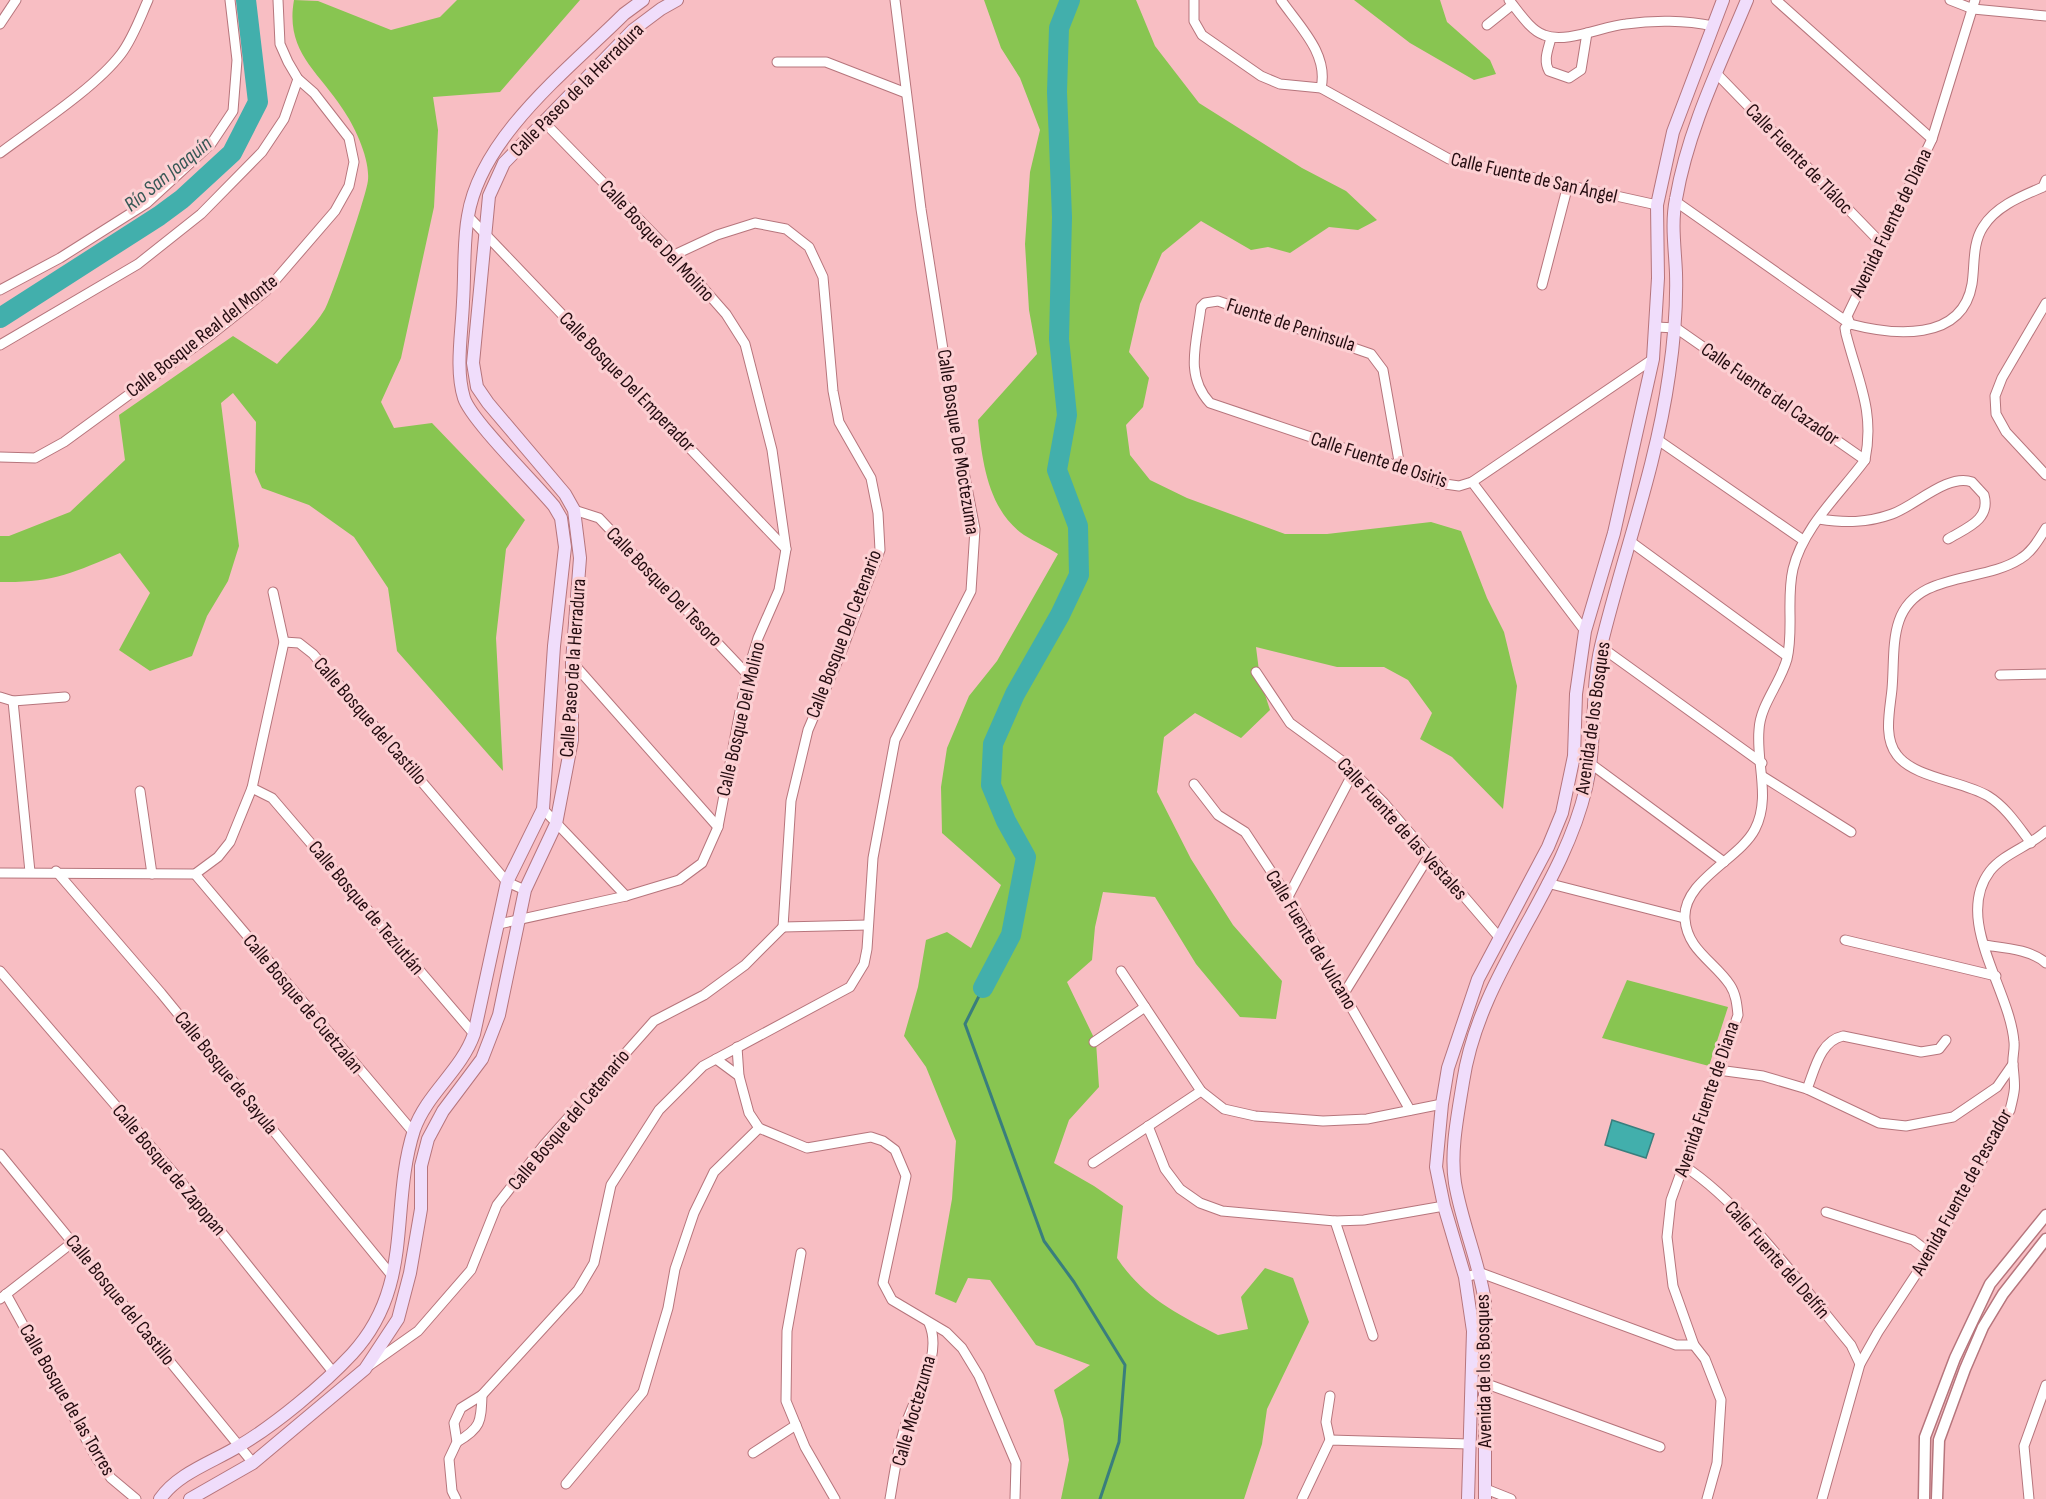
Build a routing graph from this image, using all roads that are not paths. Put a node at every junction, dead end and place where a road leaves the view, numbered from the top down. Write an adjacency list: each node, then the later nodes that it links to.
1 (16, 0): 17 (street)
2 (148, 0): 29 (street)
3 (230, 0): 39 (street)
4 (278, 0): 24 (street, Calle Bosque Real del Monte)
5 (643, 0): 34 (main road, Calle Paseo de la Herradura)
6 (677, 0): 27 (main road, Calle Paseo de la Herradura)
7 (895, 0): 26 (street, Calle Bosque De Moctezuma)
8 (1194, 0): 25 (street, Calle Fuente de San Ángel)
9 (1281, 0): 25 (street)
10 (1723, 0): 19 (main road, Avenida de los Bosques)
11 (1747, 0): 23 (main road, Avenida de los Bosques)
12 (1776, 0): 28 (street)
13 (1950, 0): 15 (street)
14 (1511, 2): 18 (street); 21 (street)
15 (1974, 4): 16 (street); 28 (street, Avenida Fuente de Diana)
16 (2046, 16)
17 (0, 24)
18 (1487, 25)
19 (1713, 26): 20 (street); 33 (main road, Avenida de los Bosques)
20 (1587, 33): 21 (street); 21 (street)
21 (1551, 38)
22 (777, 62): 26 (street)
23 (1717, 74): 32 (main road, Avenida de los Bosques); 36 (street, Calle Fuente de Tláloc)
24 (298, 79): 45 (street); 48 (street, Calle Bosque Real del Monte)
25 (1321, 88): 30 (street, Calle Fuente de San Ángel)
26 (906, 93): 101 (street, Calle Bosque De Moctezuma)
27 (543, 122): 35 (main road, Calle Paseo de la Herradura); 37 (street, Calle Bosque Del Molino)
28 (1932, 139): 36 (street, Avenida Fuente de Diana)
29 (0, 153)
30 (1568, 185): 33 (street, Calle Fuente de San Ángel); 38 (street)
31 (2045, 185): 42 (street)
32 (1675, 201): 42 (street); 44 (main road, Avenida de los Bosques)
33 (1657, 206): 43 (main road, Avenida de los Bosques)
34 (468, 216): 35 (street, Calle Bosque Del Emperador); 80 (main road, Calle Paseo de la Herradura)
35 (484, 232): 53 (main road, Calle Paseo de la Herradura); 59 (street, Calle Bosque Del Emperador)
36 (1882, 244): 42 (street, Avenida Fuente de Diana)
37 (674, 255): 59 (street, Calle Bosque Del Molino); 102 (street, Calle Bosque Del Cetenario)
38 (1542, 285)
39 (0, 290)
40 (2046, 303): 51 (street)
41 (1201, 308): 50 (street, Fuente de Peninsula); 50 (street, Calle Fuente de Osiris)
42 (1850, 324): 49 (street, Avenida Fuente de Diana)
43 (1656, 327): 44 (street); 46 (main road, Avenida de los Bosques)
44 (1676, 328): 47 (main road, Avenida de los Bosques); 49 (street, Calle Fuente del Cazador)
45 (0, 345)
46 (1653, 359): 52 (street, Calle Fuente de Osiris); 61 (main road, Avenida de los Bosques)
47 (1658, 440): 57 (street); 58 (main road, Avenida de los Bosques)
48 (0, 457)
49 (1865, 460): 54 (street)
50 (1400, 467): 52 (street, Calle Fuente de Osiris)
51 (2046, 475)
52 (1472, 482): 61 (street)
53 (574, 510): 65 (main road, Calle Paseo de la Herradura); 67 (street, Calle Bosque Del Tesoro)
54 (1819, 519): 56 (street); 57 (street)
55 (2046, 528): 85 (street)
56 (1948, 539)
57 (1803, 540): 64 (street)
58 (1631, 542): 63 (main road, Avenida de los Bosques); 64 (street)
59 (786, 549): 67 (street, Calle Bosque Del Molino)
60 (273, 592): 62 (street)
61 (1585, 630): 103 (main road, Avenida de los Bosques)
62 (284, 642): 78 (street); 93 (street, Calle Bosque del Castillo)
63 (1601, 646): 73 (street); 74 (main road, Avenida de los Bosques)
64 (1788, 656): 73 (street)
65 (572, 662): 81 (main road, Calle Paseo de la Herradura); 82 (street)
66 (1256, 672): 75 (street, Calle Fuente de las Vestales)
67 (747, 674): 82 (street, Calle Bosque Del Molino)
68 (2046, 674): 69 (street)
69 (2000, 675)
70 (0, 697): 72 (street)
71 (65, 697): 72 (street)
72 (14, 701): 89 (street)
73 (1762, 763): 76 (street)
74 (1590, 764): 87 (street); 94 (main road, Avenida de los Bosques)
75 (1353, 773): 86 (street, Calle Fuente de las Vestales); 97 (street)
76 (1762, 776): 84 (street); 87 (street)
77 (1194, 784): 97 (street, Calle Fuente de Vulcano)
78 (252, 788): 92 (street); 112 (street, Calle Bosque de Teziutlán)
79 (140, 791): 91 (street)
80 (543, 809): 81 (street); 93 (main road, Calle Paseo de la Herradura)
81 (556, 824): 95 (main road, Calle Paseo de la Herradura); 96 (street)
82 (718, 827): 96 (street, Calle Bosque Del Molino)
83 (2046, 831): 85 (street, Avenida Fuente de Pescador)
84 (1851, 832)
85 (2031, 843): 105 (street, Avenida Fuente de Pescador)
86 (1429, 855): 103 (street, Calle Fuente de las Vestales); 110 (street)
87 (1724, 862): 98 (street)
88 (56, 871): 89 (street); 91 (street); 139 (street, Calle Bosque de Sayula)
89 (30, 872): 90 (street)
90 (0, 873)
91 (152, 874): 92 (street)
92 (195, 874): 126 (street, Calle Bosque de Cuetzalan)
93 (507, 882): 95 (street); 100 (main road, Calle Paseo de la Herradura)
94 (1547, 883): 98 (street); 138 (main road, Avenida de los Bosques)
95 (525, 890): 99 (main road, Calle Paseo de la Herradura)
96 (626, 896): 99 (street, Calle Bosque Del Molino)
97 (1288, 897): 110 (street, Calle Fuente de Vulcano)
98 (1684, 918): 118 (street, Avenida Fuente de Diana)
99 (517, 922): 100 (street, Calle Bosque Del Molino); 146 (main road, Calle Paseo de la Herradura)
100 (499, 924): 112 (main road, Calle Paseo de la Herradura)
101 (868, 925): 102 (street); 115 (street, Calle Bosque De Moctezuma)
102 (783, 927): 146 (street, Calle Bosque del Cetenario)
103 (1498, 936): 122 (main road, Avenida de los Bosques)
104 (1845, 940): 109 (street)
105 (1984, 945): 106 (street); 109 (street, Avenida Fuente de Pescador)
106 (2046, 963)
107 (0, 971): 147 (street, Calle Bosque de Zapopan)
108 (1121, 971): 111 (street)
109 (1996, 976): 117 (street, Avenida Fuente de Pescador)
110 (1343, 994): 123 (street, Calle Fuente de Vulcano)
111 (1145, 1007): 114 (street); 121 (street)
112 (474, 1034): 126 (main road, Calle Paseo de la Herradura)
113 (1946, 1040): 120 (street)
114 (1094, 1042)
115 (737, 1047): 116 (street, Calle Bosque De Moctezuma); 119 (street)
116 (716, 1059): 119 (street); 150 (street, Calle Bosque De Moctezuma)
117 (2013, 1064): 120 (street); 137 (street, Avenida Fuente de Pescador)
118 (1718, 1070): 120 (street); 129 (street, Avenida Fuente de Diana)
119 (739, 1076): 125 (street)
120 (1807, 1089)
121 (1201, 1091): 123 (street); 124 (street)
122 (1442, 1104): 123 (street); 130 (main road, Avenida de los Bosques)
123 (1410, 1110)
124 (1148, 1126): 128 (street); 133 (street)
125 (759, 1128): 142 (street); 160 (street)
126 (414, 1133): 139 (main road, Calle Paseo de la Herradura)
127 (0, 1154): 135 (street, Calle Bosque del Castillo)
128 (1092, 1163)
129 (1684, 1166): 144 (street, Avenida Fuente de Diana); 145 (street, Calle Fuente del Delfín)
130 (1444, 1206): 133 (street); 140 (main road, Avenida de los Bosques)
131 (1826, 1212): 137 (street)
132 (2046, 1215): 174 (street)
133 (1335, 1221): 143 (street)
134 (2046, 1239): 175 (street)
135 (73, 1242): 141 (street); 156 (street, Calle Bosque del Castillo)
136 (801, 1253): 152 (street)
137 (1930, 1253): 145 (street, Avenida Fuente de Pescador)
138 (1481, 1273): 140 (street); 144 (street); 148 (main road, Avenida de los Bosques)
139 (393, 1277): 147 (main road, Calle Paseo de la Herradura)
140 (1465, 1277): 155 (main road, Avenida de los Bosques)
141 (3, 1297): 162 (street, Calle Bosque de las Torres)
142 (930, 1323): 167 (street, Calle Moctezuma); 168 (street)
143 (1373, 1336)
144 (1694, 1345): 172 (street, Avenida Fuente de Diana)
145 (1860, 1364): 173 (street, Avenida Fuente de Pescador)
146 (365, 1369): 159 (main road, Calle Paseo de la Herradura)
147 (333, 1372): 156 (main road, Calle Paseo de la Herradura)
148 (1487, 1384): 157 (street); 161 (main road, Avenida de los Bosques)
149 (2046, 1385): 176 (street)
150 (482, 1395): 154 (street); 154 (street, Calle Bosque De Moctezuma)
151 (1330, 1396): 153 (street)
152 (796, 1425): 158 (street); 166 (street)
153 (1330, 1440): 155 (street); 169 (street)
154 (457, 1442): 165 (street, Calle Bosque De Moctezuma)
155 (1470, 1444): 170 (main road, Avenida de los Bosques)
156 (240, 1446): 159 (street, Calle Bosque del Castillo); 163 (main road, Calle Paseo de la Herradura)
157 (1660, 1447)
158 (753, 1454)
159 (253, 1463): 164 (main road, Calle Paseo de la Herradura)
160 (566, 1485)
161 (1485, 1494): 171 (street)
162 (136, 1499)
163 (160, 1499)
164 (190, 1499)
165 (456, 1499)
166 (835, 1499)
167 (890, 1499)
168 (1015, 1499)
169 (1302, 1499)
170 (1468, 1499)
171 (1511, 1499)
172 (1707, 1499)
173 (1822, 1499)
174 (1924, 1499)
175 (1937, 1499)
176 (2029, 1499)

